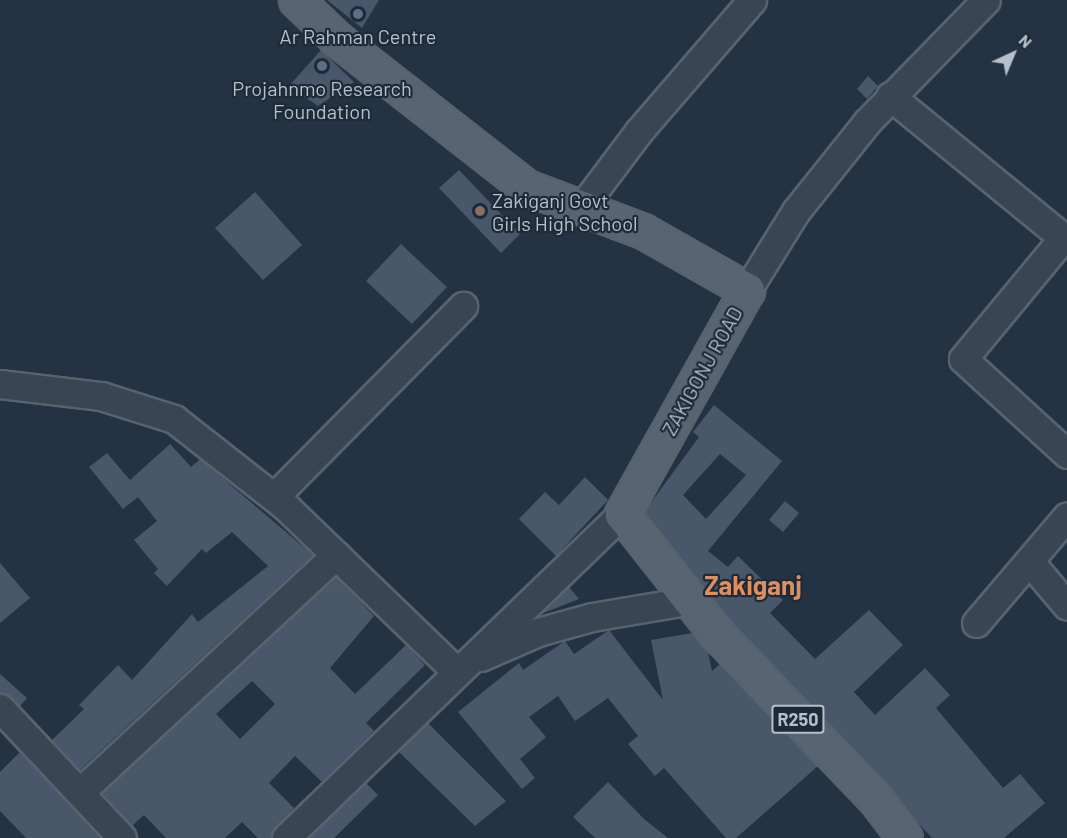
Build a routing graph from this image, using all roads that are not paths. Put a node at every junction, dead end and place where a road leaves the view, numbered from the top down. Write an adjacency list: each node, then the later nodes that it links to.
1 (296, 0): 5 (main road, ZAKIGONJ ROAD)
2 (752, 0): 5 (street)
3 (986, 0): 4 (street)
4 (890, 96): 6 (street); 7 (street)
5 (581, 208): 7 (main road, ZAKIGONJ ROAD)
6 (1065, 239): 10 (street)
7 (747, 290): 12 (main road, ZAKIGONJ ROAD)
8 (463, 306): 11 (street)
9 (0, 384): 11 (street)
10 (1067, 454)
11 (274, 497): 14 (street)
12 (622, 514): 16 (main road); 19 (street)
13 (1067, 516): 15 (street)
14 (336, 555): 19 (street); 21 (street)
15 (1030, 562): 17 (street); 18 (street)
16 (693, 600): 19 (street); 24 (main road, R250)
17 (1067, 606)
18 (976, 623)
19 (456, 671): 23 (street)
20 (0, 708): 21 (street)
21 (80, 792): 22 (street)
22 (122, 838)
23 (286, 838)
24 (905, 838)

